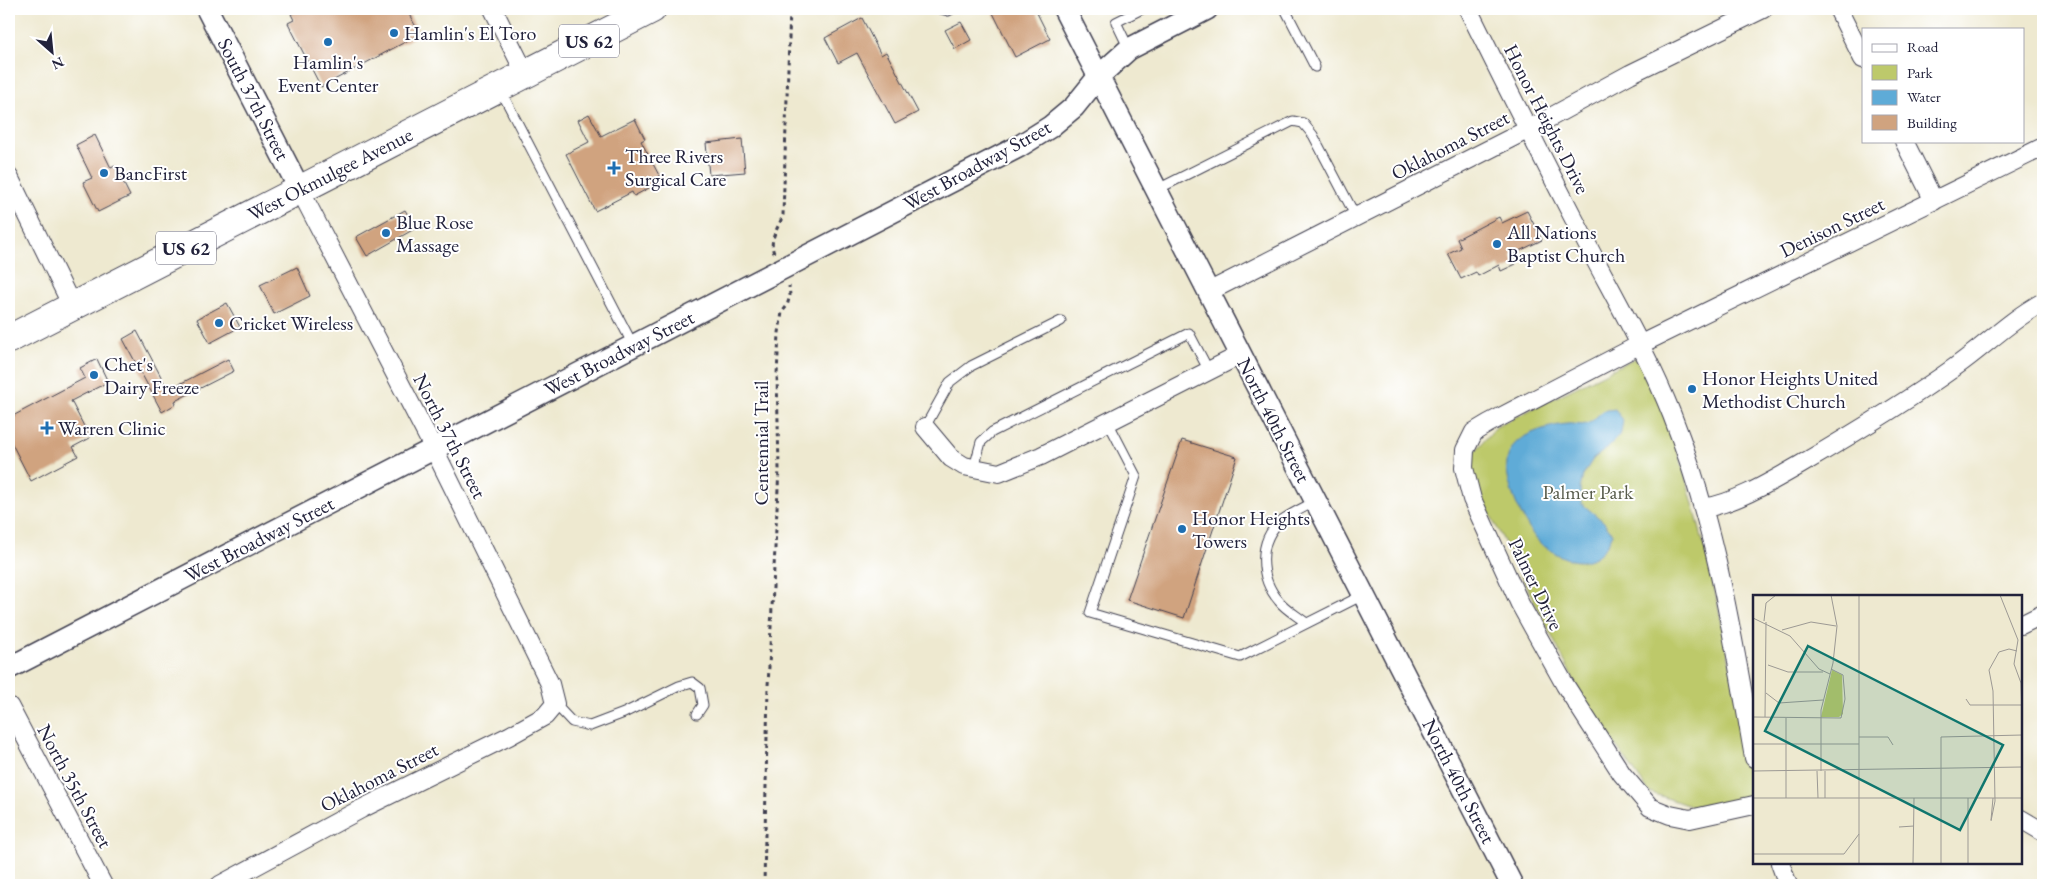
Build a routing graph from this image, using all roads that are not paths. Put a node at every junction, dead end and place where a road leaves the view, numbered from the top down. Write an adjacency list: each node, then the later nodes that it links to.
1 (208, 9): 23 (street, South 37th Street)
2 (493, 9): 16 (street)
3 (941, 9): 4 (lane)
4 (952, 9)
5 (1064, 9): 17 (street, North 40th Street)
6 (1142, 9): 13 (lane)
7 (1207, 9): 13 (street, West Broadway Street)
8 (1285, 9): 15 (lane)
9 (1468, 9): 19 (street, Honor Heights Drive)
10 (1763, 9): 19 (street, Oklahoma Street)
11 (1838, 9): 14 (street)
12 (639, 12): 16 (main road, West Okmulgee Avenue / US 62)
13 (1129, 48): 17 (street, West Broadway Street)
14 (1862, 57)
15 (1315, 67)
16 (526, 73): 18 (main road, West Okmulgee Avenue / US 62)
17 (1098, 76): 24 (street, North 40th Street); 33 (street, West Broadway Street)
18 (499, 86): 23 (main road, West Okmulgee Avenue / US 62); 33 (lane)
19 (1527, 130): 26 (street, Oklahoma Street); 32 (street, Honor Heights Drive)
20 (1904, 142): 25 (street)
21 (2043, 147): 25 (street, Denison Street)
22 (11, 187): 29 (street)
23 (300, 190): 29 (main road, West Okmulgee Avenue / US 62); 38 (street, North 37th Street)
24 (1156, 190): 26 (lane); 27 (street, North 40th Street)
25 (1934, 201): 32 (street, Denison Street)
26 (1356, 217): 27 (street, Oklahoma Street)
27 (1208, 292): 34 (street, North 40th Street)
28 (2043, 302): 41 (street)
29 (72, 306): 31 (main road, West Okmulgee Avenue / US 62)
30 (1061, 321): 37 (lane)
31 (9, 339)
32 (1640, 345): 41 (street, Honor Heights Drive); 51 (street, Palmer Drive)
33 (633, 346): 38 (street, West Broadway Street)
34 (1240, 354): 35 (street); 40 (street, North 40th Street)
35 (1209, 371): 36 (street); 39 (lane)
36 (1108, 422): 39 (street); 44 (lane)
37 (925, 427): 39 (street)
38 (434, 449): 46 (street, West Broadway Street); 47 (street, North 37th Street)
39 (974, 468)
40 (1316, 501): 42 (street, North 40th Street); 44 (lane)
41 (1704, 508): 50 (street, Honor Heights Drive)
42 (1364, 594): 44 (lane); 57 (street, North 40th Street)
43 (2043, 614): 45 (street)
44 (1306, 624)
45 (2022, 624)
46 (9, 668)
47 (555, 704): 49 (lane); 56 (street, Oklahoma Street)
48 (9, 706): 55 (street, North 35th Street)
49 (697, 714)
50 (1753, 746)
51 (1753, 805)
52 (2022, 820): 53 (street)
53 (2043, 832)
54 (1780, 864): 58 (street)
55 (103, 885)
56 (220, 885)
57 (1512, 885)
58 (1788, 885)

